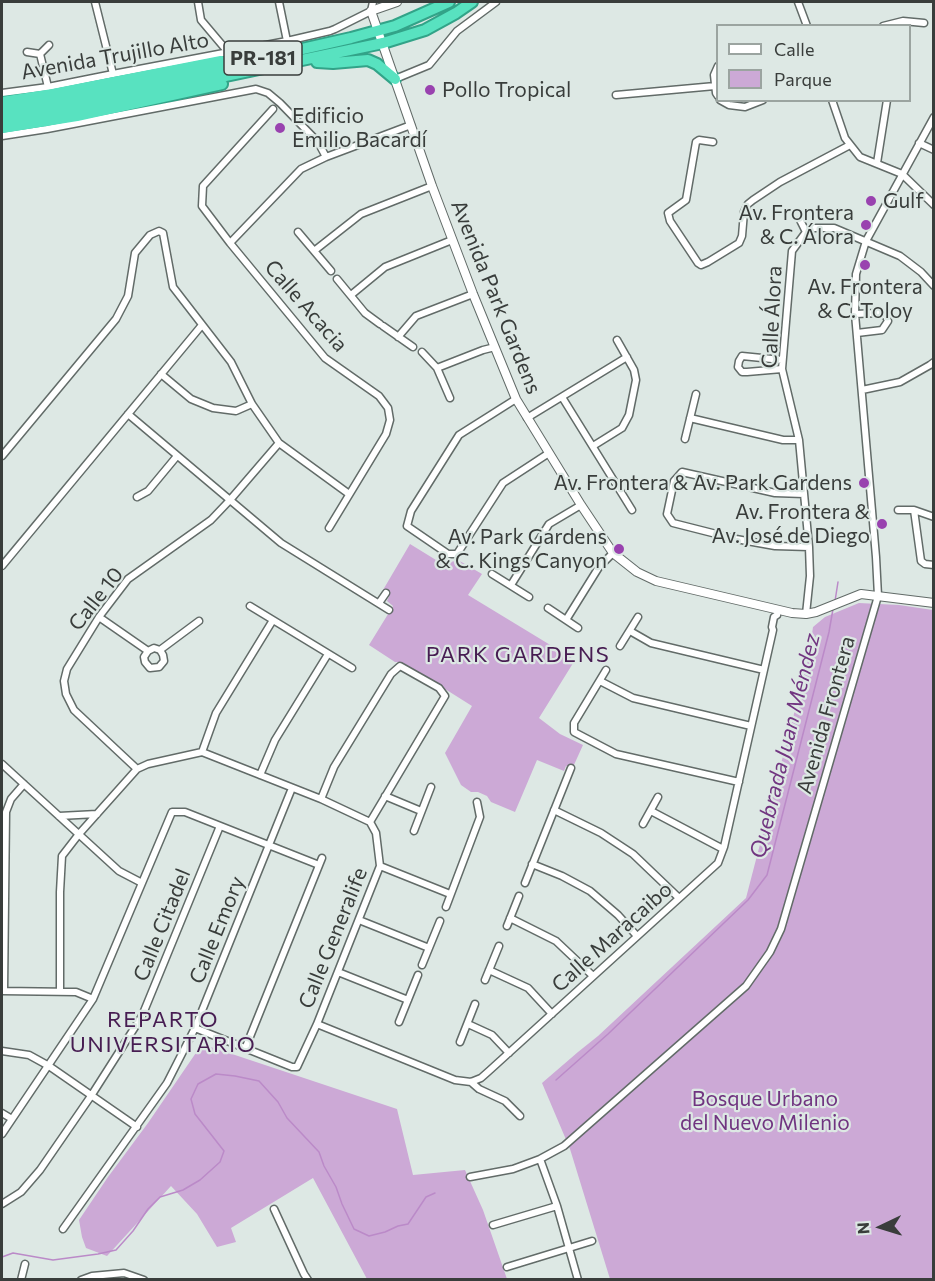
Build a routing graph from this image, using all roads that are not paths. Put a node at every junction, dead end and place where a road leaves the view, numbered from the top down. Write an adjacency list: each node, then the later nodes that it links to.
1 (95, 2): 25 (street)
2 (198, 2): 20 (street)
3 (279, 2): 16 (street)
4 (374, 2): 10 (street)
5 (397, 2): 10 (street)
6 (449, 2): 14 (highway, PR-181)
7 (472, 2): 17 (highway, PR-181)
8 (496, 2): 26 (street)
9 (798, 2): 12 (street)
10 (371, 11): 14 (street, Avenida Park Gardens); 16 (street, Avenida Trujillo Alto)
11 (924, 23): 13 (street)
12 (806, 24)
13 (892, 24)
14 (379, 31): 15 (highway, PR-181); 17 (street, Avenida Park Gardens)
15 (351, 38): 27 (highway, PR-181); 33 (highway)
16 (287, 40): 20 (street, Avenida Trujillo Alto)
17 (383, 43): 22 (highway, PR-181); 26 (street, Avenida Park Gardens)
18 (50, 45): 21 (street)
19 (27, 52): 21 (street)
20 (228, 52): 25 (street, Avenida Trujillo Alto)
21 (40, 54): 28 (street)
22 (302, 61): 23 (highway, PR-181); 26 (highway)
23 (269, 67): 27 (highway, PR-181); 43 (highway)
24 (716, 69): 29 (street)
25 (113, 74): 28 (street, Avenida Trujillo Alto)
26 (395, 79): 42 (street, Avenida Park Gardens)
27 (175, 82): 39 (highway, PR-181); 41 (highway, PR-181)
28 (48, 87): 31 (street, Avenida Trujillo Alto)
29 (715, 87): 30 (street); 32 (street)
30 (716, 92)
31 (2, 93)
32 (616, 94)
33 (2, 102)
34 (724, 102): 35 (street)
35 (758, 102)
36 (833, 102): 47 (street)
37 (887, 102): 50 (street)
38 (273, 109): 59 (street, Calle Acacia)
39 (2, 112)
40 (933, 117): 46 (street, Avenida Frontera)
41 (2, 120)
42 (411, 125): 49 (street); 52 (street, Avenida Park Gardens)
43 (2, 128)
44 (2, 136): 49 (street)
45 (713, 142): 47 (street)
46 (919, 143): 48 (street); 51 (street, Avenida Frontera)
47 (850, 145): 50 (street)
48 (933, 150)
49 (326, 157): 59 (street)
50 (877, 163): 51 (street)
51 (902, 174): 53 (street); 58 (street, Avenida Frontera)
52 (432, 186): 57 (street, Avenida Park Gardens); 60 (street)
53 (933, 205)
54 (800, 220): 56 (street)
55 (298, 232): 60 (street)
56 (806, 232): 58 (street); 75 (street, Calle Álora)
57 (452, 240): 64 (street, Avenida Park Gardens); 65 (street)
58 (866, 241): 63 (street); 66 (street, Avenida Frontera)
59 (230, 243): 96 (street, Calle Acacia)
60 (314, 251): 61 (street)
61 (331, 272)
62 (337, 279): 65 (street)
63 (933, 286)
64 (473, 294): 69 (street); 72 (street, Avenida Park Gardens)
65 (351, 295): 69 (street)
66 (855, 314): 68 (street, Avenida Frontera); 68 (street)
67 (202, 325): 79 (street); 85 (street); 94 (street)
68 (856, 333): 80 (street, Avenida Frontera)
69 (398, 337): 71 (street)
70 (617, 340): 74 (street)
71 (413, 347)
72 (495, 347): 77 (street); 84 (street, Avenida Park Gardens)
73 (422, 352): 77 (street)
74 (627, 357): 82 (street); 92 (street)
75 (782, 360): 78 (street, Calle Álora); 78 (street)
76 (933, 362): 80 (street)
77 (437, 368): 83 (street)
78 (782, 369): 90 (street, Calle Álora)
79 (161, 374): 85 (street); 86 (street)
80 (862, 390): 113 (street, Avenida Frontera)
81 (696, 394): 88 (street)
82 (562, 397): 87 (street); 92 (street)
83 (450, 398)
84 (516, 399): 87 (street, Avenida Park Gardens); 93 (street)
85 (252, 404): 91 (street)
86 (128, 414): 95 (street); 108 (street)
87 (527, 418): 93 (street, Avenida Park Gardens)
88 (690, 418): 89 (street); 90 (street)
89 (685, 439)
90 (799, 440): 97 (street, Calle Álora)
91 (279, 443): 96 (street); 99 (street, Calle 10)
92 (593, 446): 101 (street)
93 (549, 453): 100 (street, Avenida Park Gardens)
94 (2, 456)
95 (177, 456): 98 (street); 99 (street)
96 (350, 494): 105 (street, Calle Acacia)
97 (804, 494): 106 (street, Calle Álora); 106 (street)
98 (137, 497)
99 (230, 500): 115 (street); 122 (street, Calle 10)
100 (581, 505): 107 (street, Avenida Park Gardens); 111 (street)
101 (632, 510)
102 (898, 510): 103 (street)
103 (914, 510): 104 (street); 109 (street)
104 (933, 516)
105 (329, 528)
106 (809, 547): 121 (street, Calle Álora)
107 (613, 553): 120 (street, Avenida Park Gardens); 125 (street)
108 (2, 563)
109 (932, 565)
110 (492, 574): 111 (street)
111 (511, 585): 114 (street)
112 (386, 593): 115 (street)
113 (878, 596): 116 (street, Avenida Park Gardens); 121 (street, Avenida Park Gardens); 206 (street, Avenida Frontera)
114 (529, 597)
115 (380, 603): 119 (street)
116 (933, 603)
117 (250, 606): 124 (street)
118 (548, 608): 125 (street)
119 (389, 610)
120 (778, 612): 121 (street, Avenida Park Gardens); 135 (street, Calle Maracaibo)
121 (806, 614)
122 (99, 617): 131 (street); 141 (street, Calle 10)
123 (638, 617): 128 (street)
124 (273, 620): 132 (street); 138 (street)
125 (566, 620): 127 (street)
126 (199, 621): 130 (street)
127 (578, 628)
128 (630, 630): 129 (street); 135 (street)
129 (620, 646)
130 (160, 650): 131 (street); 131 (street)
131 (148, 651)
132 (328, 654): 133 (street); 142 (street)
133 (352, 668)
134 (606, 670): 136 (street)
135 (764, 670): 137 (street, Calle Maracaibo)
136 (600, 681): 137 (street); 143 (street)
137 (752, 726): 143 (street, Calle Maracaibo)
138 (202, 752): 141 (street); 142 (street)
139 (2, 764): 144 (street)
140 (571, 768): 151 (street)
141 (137, 769): 154 (street)
142 (260, 775): 146 (street)
143 (739, 782): 162 (street, Calle Maracaibo)
144 (24, 784): 155 (street); 184 (street)
145 (431, 787): 152 (street)
146 (292, 788): 149 (street); 161 (street, Calle Emory)
147 (385, 796): 149 (street); 152 (street); 156 (street)
148 (658, 797): 153 (street)
149 (321, 800): 156 (street)
150 (477, 802): 167 (street)
151 (554, 810): 163 (street); 169 (street)
152 (421, 811): 159 (street)
153 (651, 811): 157 (street); 162 (street)
154 (96, 814): 155 (street); 160 (street)
155 (59, 816): 160 (street)
156 (370, 822): 164 (street, Calle Generalife)
157 (643, 824)
158 (220, 826): 161 (street); 165 (street); 200 (street, Calle Citadel)
159 (414, 831)
160 (79, 834): 165 (street); 185 (street)
161 (268, 845): 193 (street, Calle Emory); 195 (street)
162 (723, 849): 169 (street, Calle Maracaibo)
163 (532, 864): 166 (street); 175 (street)
164 (380, 866): 167 (street); 172 (street, Calle Generalife)
165 (142, 883): 186 (street)
166 (525, 883)
167 (450, 894): 170 (street)
168 (519, 896): 171 (street)
169 (679, 898): 175 (street, Calle Maracaibo)
170 (446, 907)
171 (510, 918): 174 (street); 182 (street)
172 (359, 920): 177 (street); 180 (street, Calle Generalife)
173 (440, 921): 177 (street)
174 (507, 926)
175 (637, 936): 182 (street, Calle Maracaibo)
176 (499, 946): 179 (street)
177 (429, 948): 178 (street)
178 (422, 965)
179 (489, 970): 183 (street); 189 (street)
180 (338, 972): 187 (street); 191 (street, Calle Generalife)
181 (418, 975): 187 (street)
182 (593, 976): 189 (street, Calle Maracaibo)
183 (485, 980)
184 (3, 991): 185 (street)
185 (60, 991): 186 (street)
186 (93, 999): 198 (street)
187 (408, 1000): 190 (street)
188 (475, 1004): 192 (street)
189 (552, 1014): 197 (street, Calle Maracaibo)
190 (399, 1022)
191 (317, 1024): 195 (street, Calle Generalife); 199 (street)
192 (468, 1024): 194 (street); 197 (street)
193 (195, 1028): 195 (street); 204 (street, Calle Emory)
194 (460, 1042)
195 (245, 1049)
196 (2, 1052): 198 (street)
197 (509, 1053): 199 (street, Calle Maracaibo)
198 (49, 1066): 200 (street); 203 (street)
199 (471, 1082): 202 (street)
200 (91, 1096): 204 (street); 208 (street, Calle Citadel)
201 (2, 1113): 203 (street)
202 (520, 1116)
203 (12, 1119): 205 (street)
204 (136, 1127): 212 (street, Calle Emory)
205 (2, 1134)
206 (540, 1159): 207 (street, Avenida Frontera); 209 (street)
207 (470, 1177)
208 (2, 1204)
209 (556, 1206): 211 (street); 214 (street)
210 (274, 1209): 220 (street)
211 (494, 1225)
212 (63, 1229)
213 (592, 1241): 214 (street)
214 (569, 1249): 216 (street); 221 (street)
215 (25, 1264): 217 (street)
216 (507, 1267)
217 (21, 1280)
218 (81, 1280): 219 (street)
219 (144, 1280)
220 (308, 1280)
221 (578, 1280)

